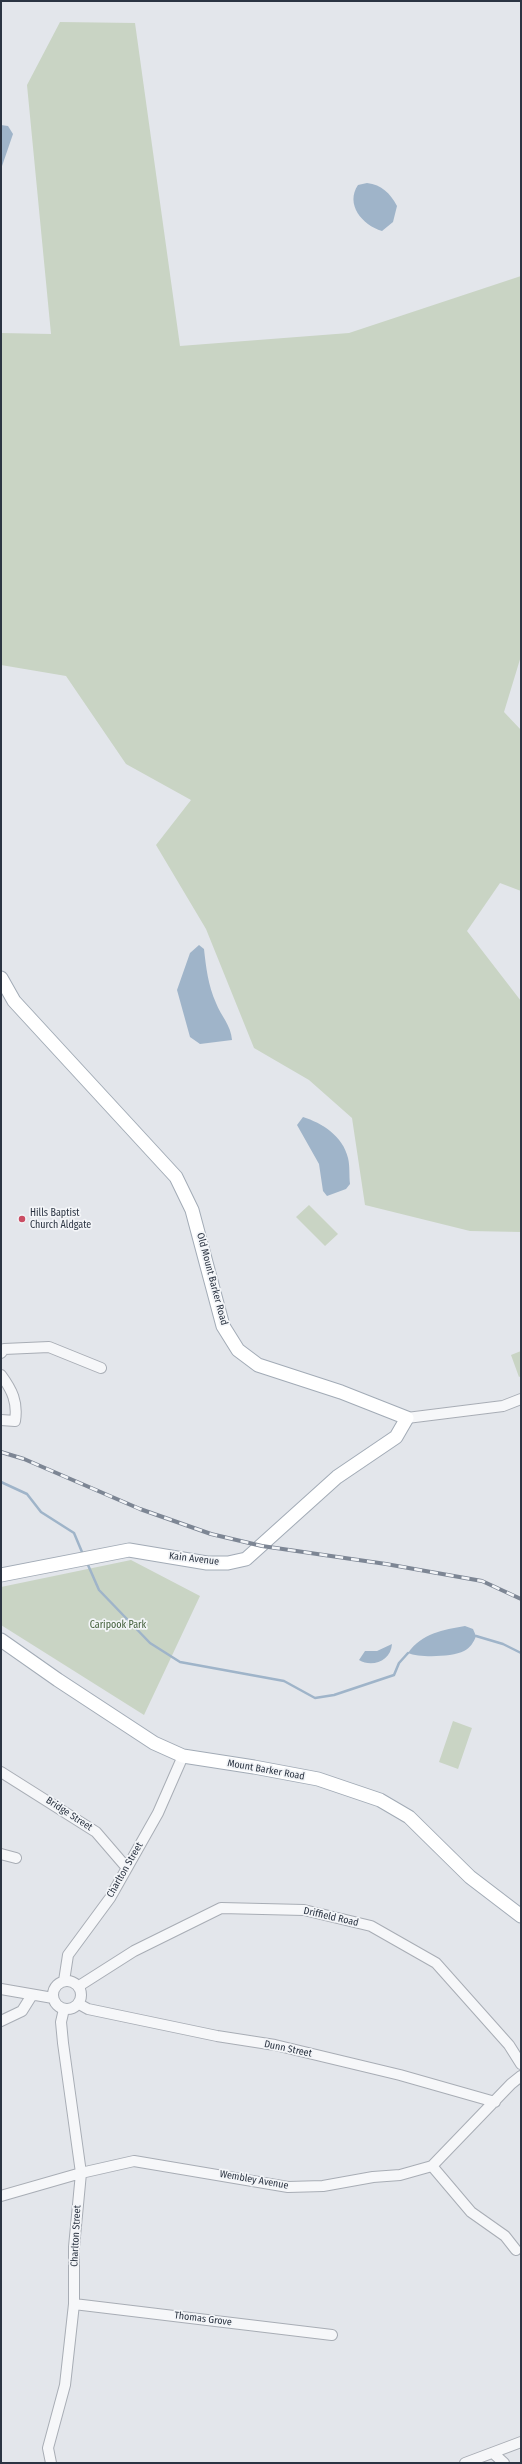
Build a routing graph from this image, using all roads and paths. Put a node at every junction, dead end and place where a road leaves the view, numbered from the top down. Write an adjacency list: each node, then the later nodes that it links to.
1 (1, 978): 6 (main road, Old Mount Barker Road)
2 (3, 1351): 3 (street)
3 (101, 1368)
4 (1, 1375): 7 (street)
5 (521, 1398): 6 (street, Old Mount Barker Road)
6 (407, 1418): 8 (main road, Kain Avenue)
7 (1, 1420)
8 (1, 1575)
9 (1, 1640): 10 (main road, Mount Barker Road)
10 (183, 1756): 14 (street, Charlton Street); 15 (main road, Mount Barker Road)
11 (1, 1772): 14 (street, Bridge Street)
12 (1, 1854): 13 (street)
13 (16, 1858)
14 (127, 1868): 16 (street, Charlton Street)
15 (521, 1916)
16 (64, 1981): 17 (street); 20 (street)
17 (79, 1986): 21 (street); 24 (street, Driffield Road)
18 (1, 1989): 19 (street)
19 (32, 1995): 20 (street); 23 (street)
20 (53, 1998): 22 (street)
21 (79, 2004): 22 (street); 26 (street, Dunn Street)
22 (64, 2009): 28 (street, Charlton Street)
23 (1, 2021)
24 (521, 2064)
25 (521, 2076): 26 (street, Wembley Avenue)
26 (495, 2102): 27 (street, Wembley Avenue)
27 (432, 2166): 28 (street, Wembley Avenue); 30 (street)
28 (80, 2173): 29 (street, Wembley Avenue); 31 (street, Charlton Street)
29 (1, 2196)
30 (516, 2250)
31 (74, 2304): 32 (street, Thomas Grove); 35 (street, Charlton Street)
32 (332, 2335)
33 (521, 2442): 34 (street)
34 (493, 2453): 36 (street); 37 (street)
35 (51, 2463)
36 (465, 2463)
37 (504, 2463)

